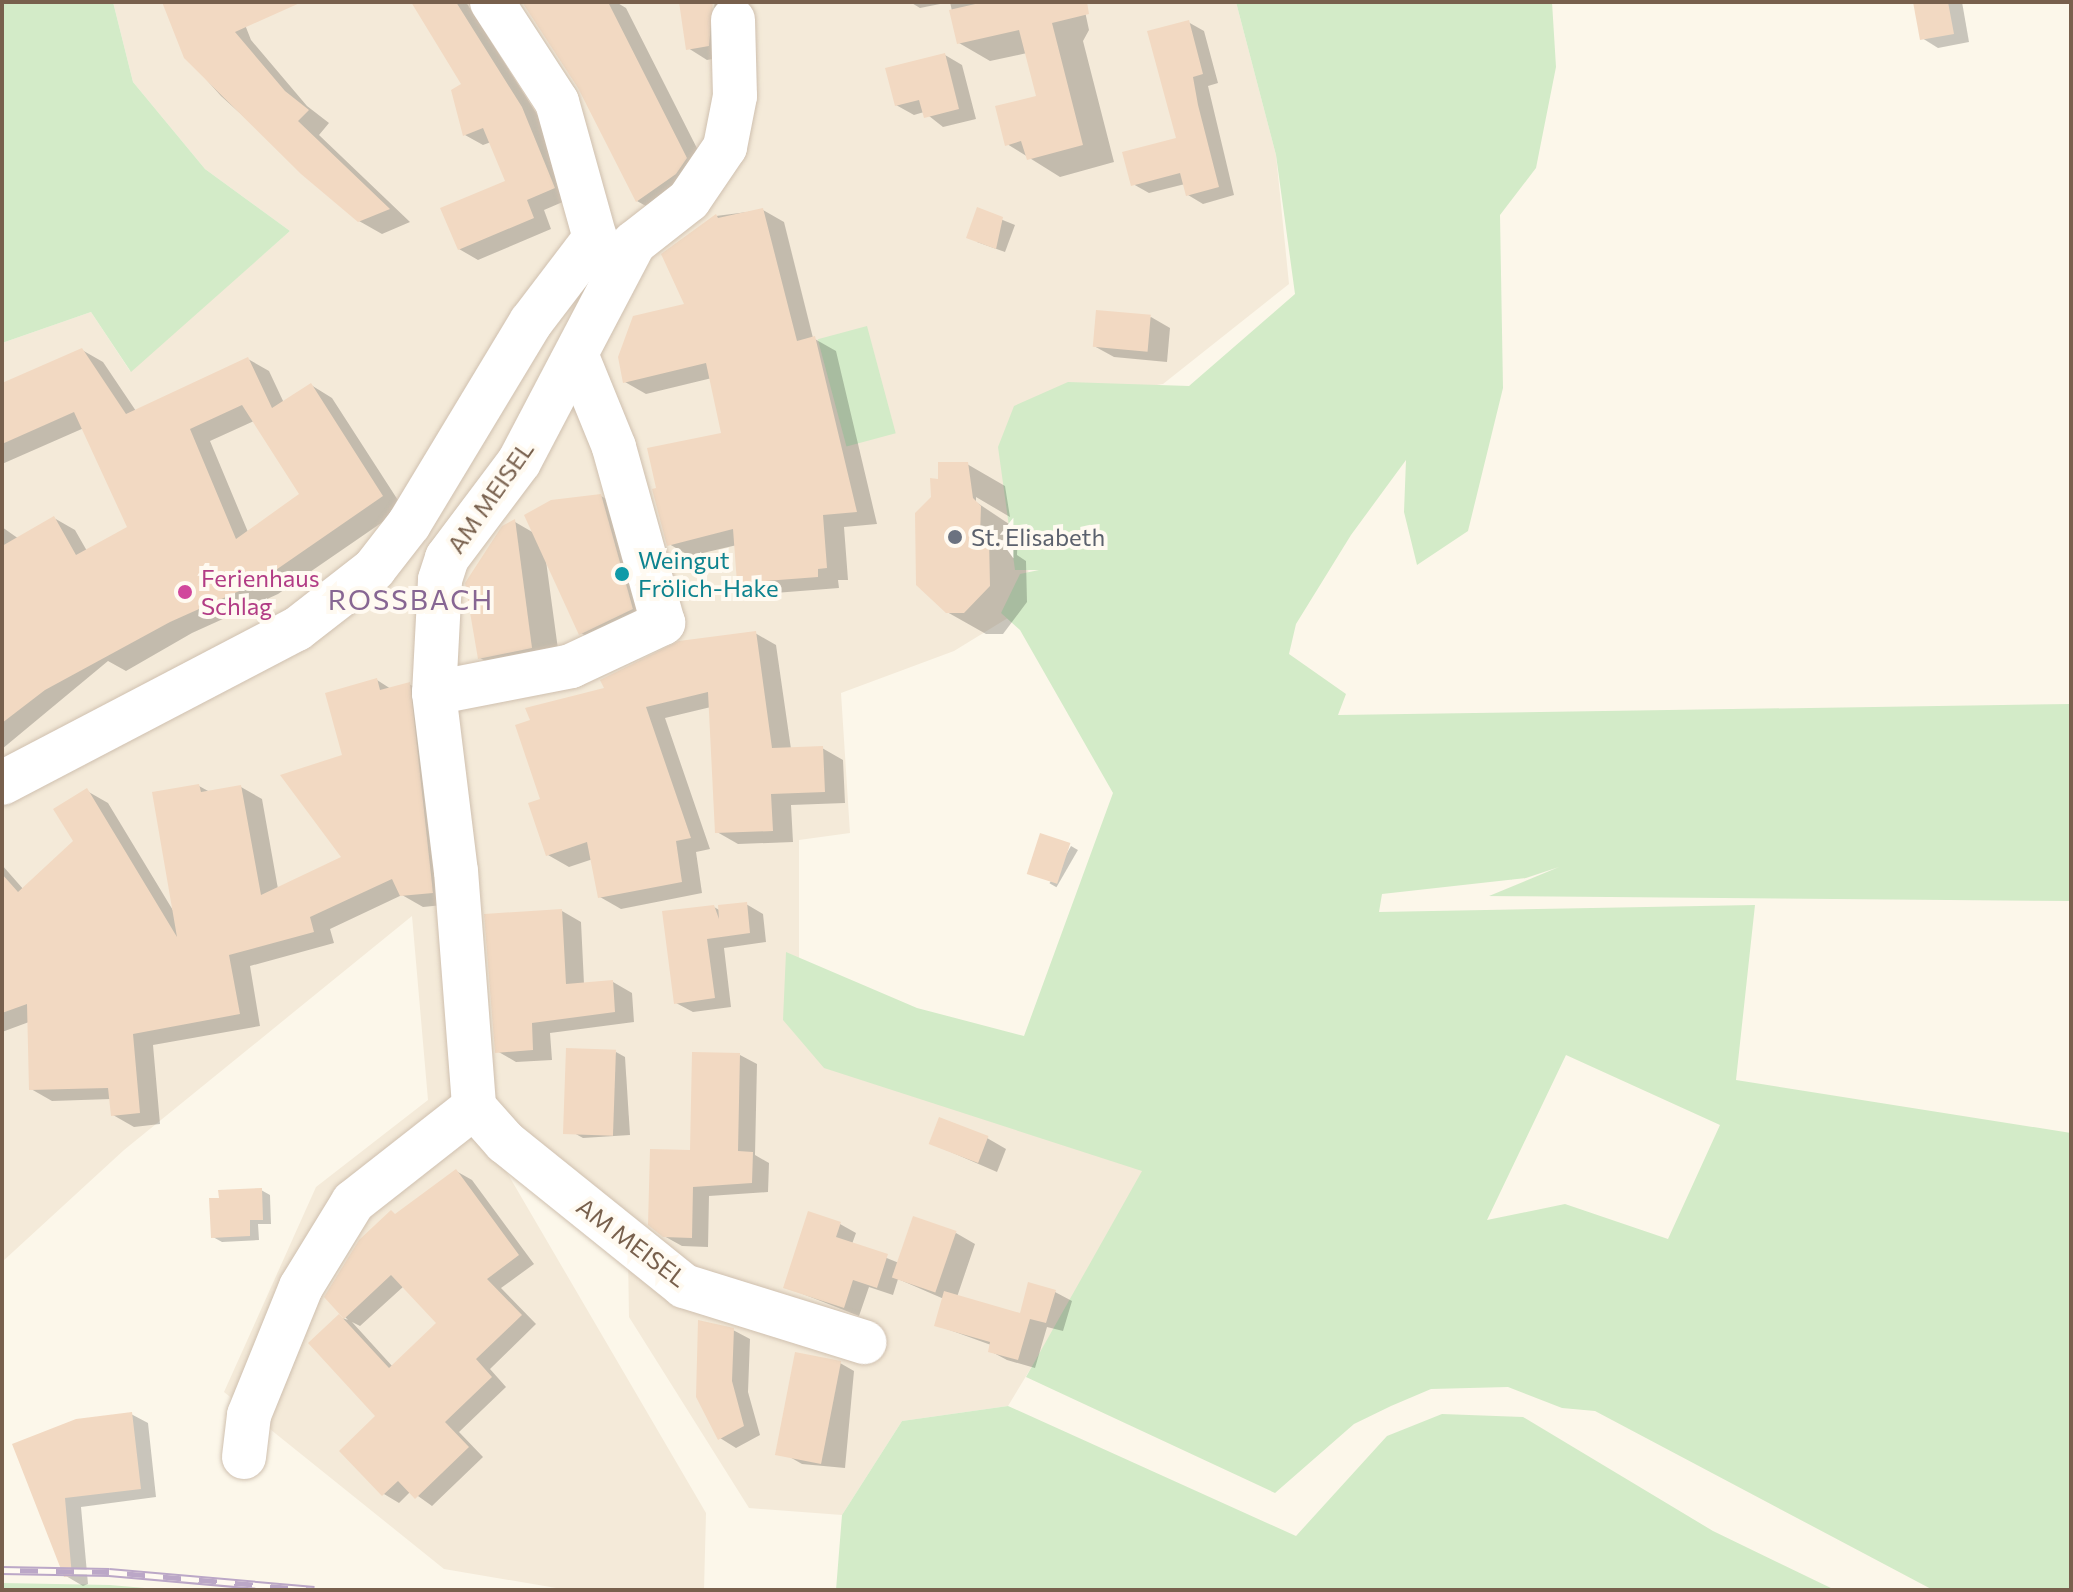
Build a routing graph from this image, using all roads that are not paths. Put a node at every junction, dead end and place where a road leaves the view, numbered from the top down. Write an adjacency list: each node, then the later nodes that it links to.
1 (492, 2): 3 (street)
2 (733, 20): 3 (street)
3 (614, 241): 4 (street, AM MEISEL); 6 (street)
4 (578, 359): 5 (street, AM MEISEL); 5 (street)
5 (434, 693): 7 (street, AM MEISEL)
6 (2, 783)
7 (474, 1107): 8 (street, AM MEISEL); 9 (street)
8 (864, 1342)
9 (244, 1457)

